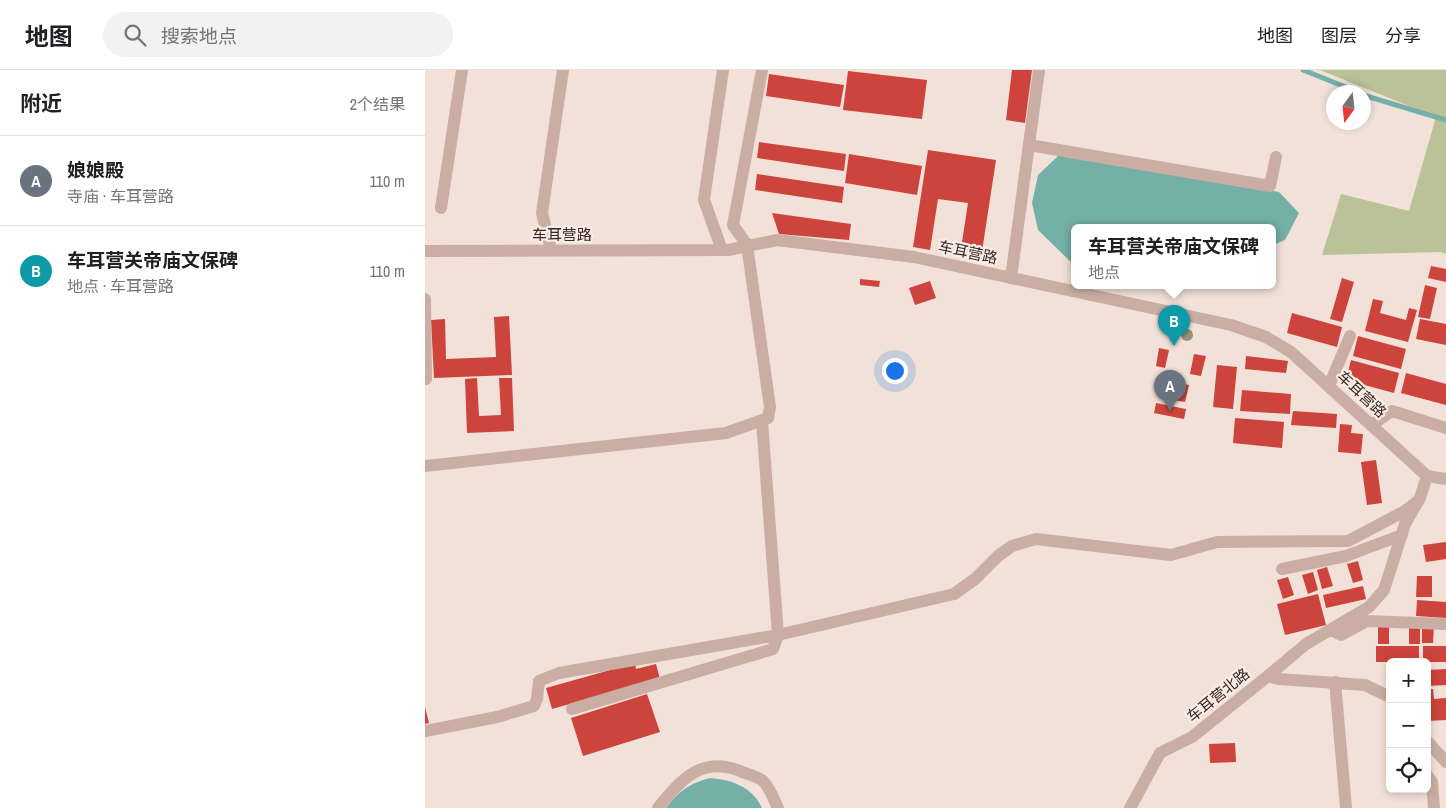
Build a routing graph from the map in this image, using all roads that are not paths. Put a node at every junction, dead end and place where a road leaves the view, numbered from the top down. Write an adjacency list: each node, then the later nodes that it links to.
1 (462, 70): 8 (street)
2 (563, 70): 10 (street)
3 (723, 70): 11 (street)
4 (762, 70): 9 (street)
5 (1039, 70): 6 (street)
6 (1029, 145): 7 (street); 13 (street)
7 (1276, 157)
8 (441, 208)
9 (747, 244): 11 (street, 车耳营路); 13 (street, 车耳营路); 18 (street)
10 (551, 250): 11 (street, 车耳营路); 12 (street, 车耳营路)
11 (723, 250)
12 (425, 251)
13 (1011, 278): 17 (street, 车耳营路)
14 (425, 299): 16 (street)
15 (1350, 336): 17 (street)
16 (426, 379)
17 (1329, 386): 19 (street, 车耳营路)
18 (762, 421): 21 (street); 29 (street)
19 (1371, 425): 20 (street); 22 (street, 车耳营路)
20 (1446, 428)
21 (425, 466)
22 (1427, 476): 23 (street); 24 (street)
23 (1446, 479)
24 (1418, 501): 25 (street); 29 (street)
25 (1402, 535): 26 (street); 28 (street)
26 (1282, 569)
27 (1446, 624): 28 (street)
28 (1331, 630): 30 (street)
29 (778, 635): 33 (street); 34 (street)
30 (1267, 676): 31 (street, 车耳营北路); 40 (street, 车耳营北路)
31 (1335, 682): 32 (street, 车耳营北路); 41 (street)
32 (1386, 695)
33 (573, 709)
34 (425, 731)
35 (1431, 745): 36 (street)
36 (1446, 762)
37 (1431, 781): 42 (street)
38 (659, 808): 39 (street)
39 (778, 808)
40 (1130, 808)
41 (1346, 808)
42 (1434, 808)

